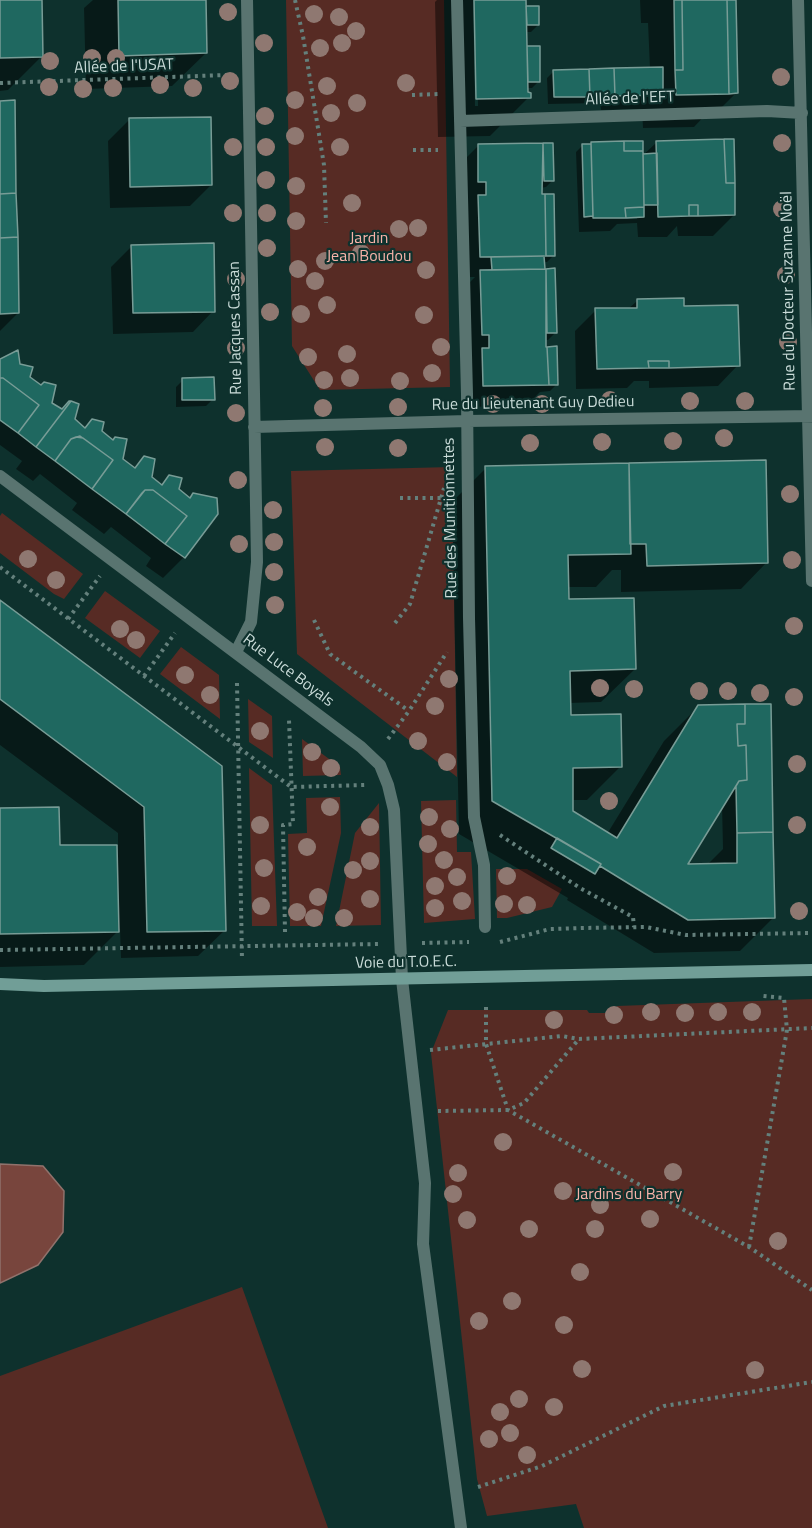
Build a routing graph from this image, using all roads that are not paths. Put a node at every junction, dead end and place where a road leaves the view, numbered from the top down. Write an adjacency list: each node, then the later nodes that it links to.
1 (247, 0): 8 (street, Rue Jacques Cassan)
2 (457, 0): 5 (street, Rue des Munitionnettes)
3 (798, 0): 4 (street, Rue du Docteur Suzanne Noël)
4 (802, 113): 5 (street, Allée de l'EFT); 6 (street, Rue du Docteur Suzanne Noël)
5 (460, 121): 7 (street, Rue des Munitionnettes)
6 (810, 416): 7 (street, Rue du Lieutenant Guy Dedieu); 10 (street, Rue du Docteur Suzanne Noël)
7 (467, 421): 8 (street, Rue du Lieutenant Guy Dedieu); 12 (street, Rue des Munitionnettes)
8 (254, 427): 11 (street, Rue Jacques Cassan)
9 (0, 476): 11 (street, Rue Luce Boyals)
10 (812, 581)
11 (236, 652): 14 (street, Rue Luce Boyals)
12 (485, 927)
13 (812, 970): 14 (street, Voie du T.O.E.C.)
14 (402, 979): 15 (street, Voie du T.O.E.C.); 16 (street, Rue Luce Boyals)
15 (0, 984)
16 (461, 1528)

